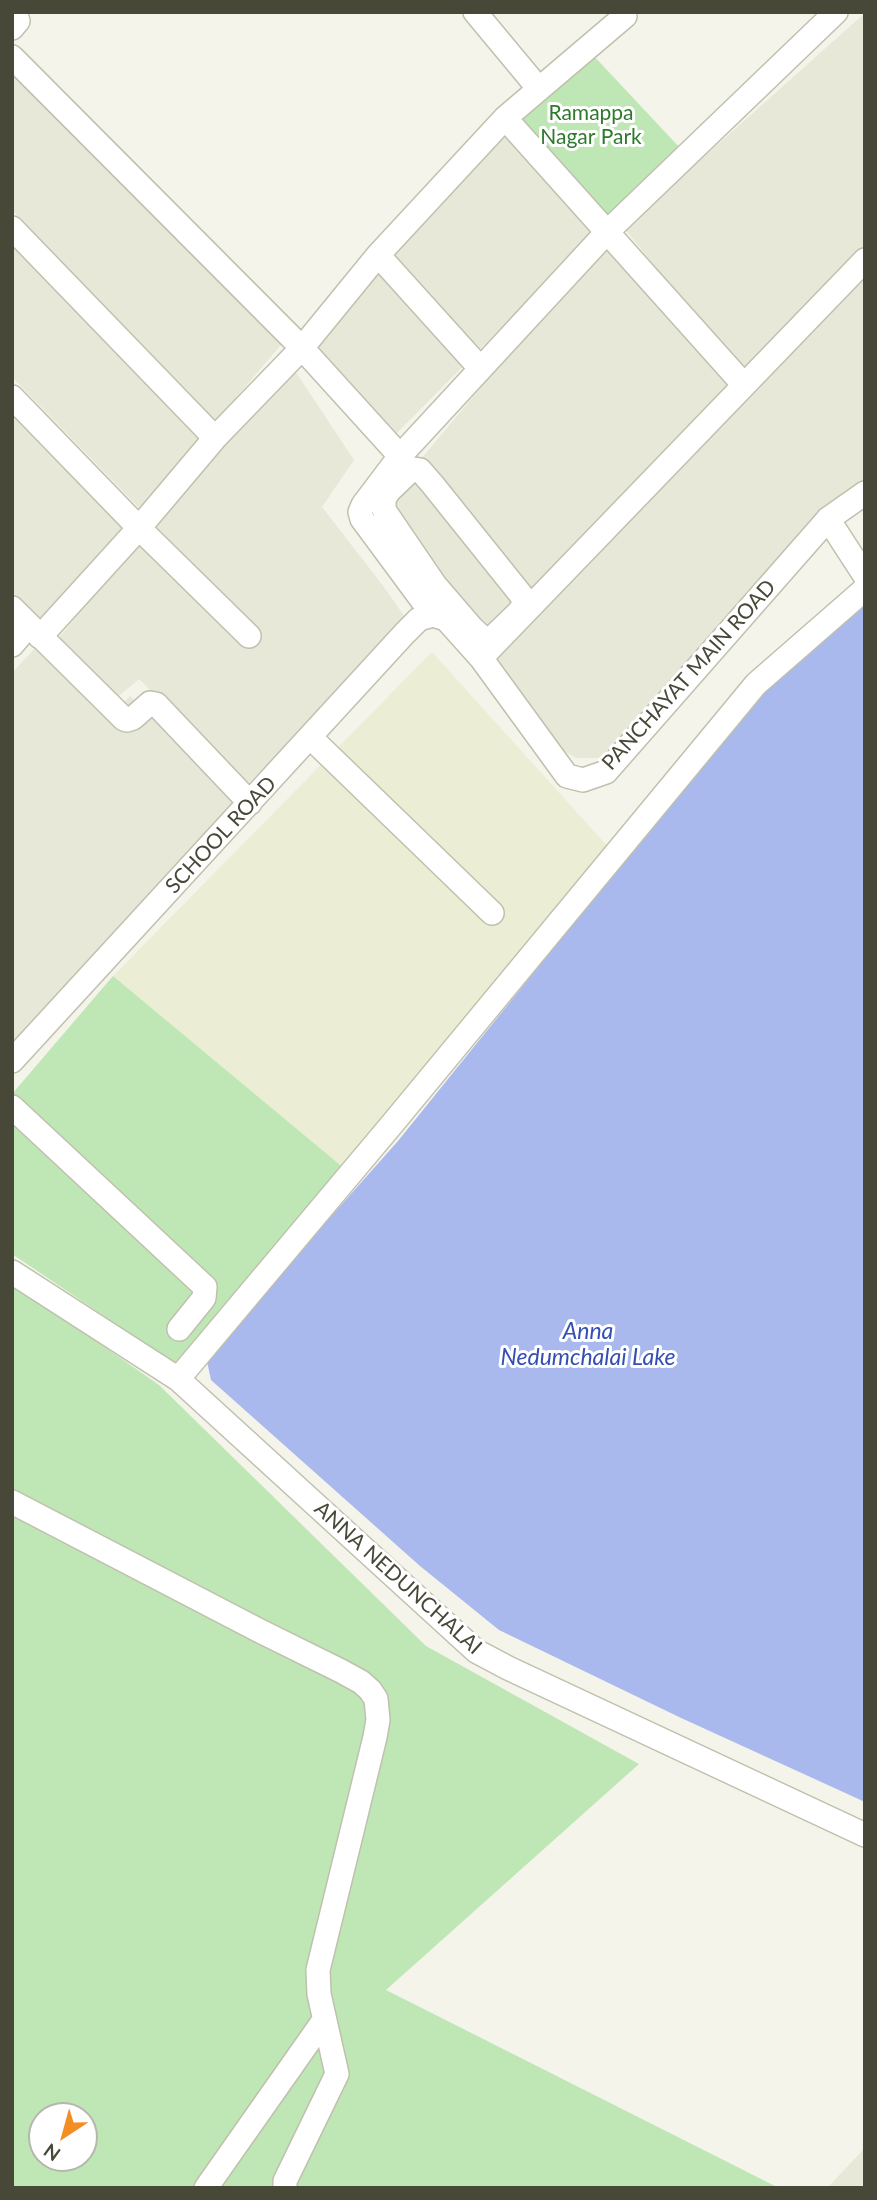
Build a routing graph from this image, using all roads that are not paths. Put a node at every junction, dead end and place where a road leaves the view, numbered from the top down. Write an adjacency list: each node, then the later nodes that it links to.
1 (15, 12): 5 (street)
2 (475, 12): 7 (street)
3 (836, 12): 10 (street)
4 (626, 13): 7 (street)
5 (12, 28)
6 (12, 57): 13 (street)
7 (539, 89): 8 (street)
8 (505, 118): 10 (street); 11 (street)
9 (12, 228): 17 (street)
10 (607, 232): 14 (street); 15 (street)
11 (378, 255): 13 (street); 14 (street)
12 (865, 260): 15 (street)
13 (302, 348): 17 (street); 18 (street)
14 (480, 368): 18 (street)
15 (744, 385): 29 (street)
16 (12, 397): 21 (street)
17 (215, 438): 21 (street)
18 (400, 456): 24 (street)
19 (865, 493): 20 (street, PANCHAYAT MAIN ROAD)
20 (828, 519): 22 (street); 29 (street, PANCHAYAT MAIN ROAD)
21 (139, 528): 26 (street); 27 (street)
22 (865, 576)
23 (865, 589): 37 (street)
24 (431, 599): 24 (street); 29 (street, PANCHAYAT MAIN ROAD); 30 (street, SCHOOL ROAD)
25 (12, 608): 26 (street)
26 (35, 631): 28 (street); 31 (street)
27 (249, 636)
28 (12, 645)
29 (481, 658)
30 (311, 737): 31 (street, SCHOOL ROAD); 32 (street)
31 (250, 803): 33 (street, SCHOOL ROAD)
32 (492, 913)
33 (12, 1062)
34 (12, 1107): 36 (street)
35 (12, 1272): 37 (street, ANNA NEDUNCHALAI)
36 (179, 1329)
37 (178, 1378): 39 (street, ANNA NEDUNCHALAI)
38 (12, 1502): 40 (street)
39 (865, 1835)
40 (324, 2020): 41 (street); 42 (street)
41 (206, 2188)
42 (285, 2188)

